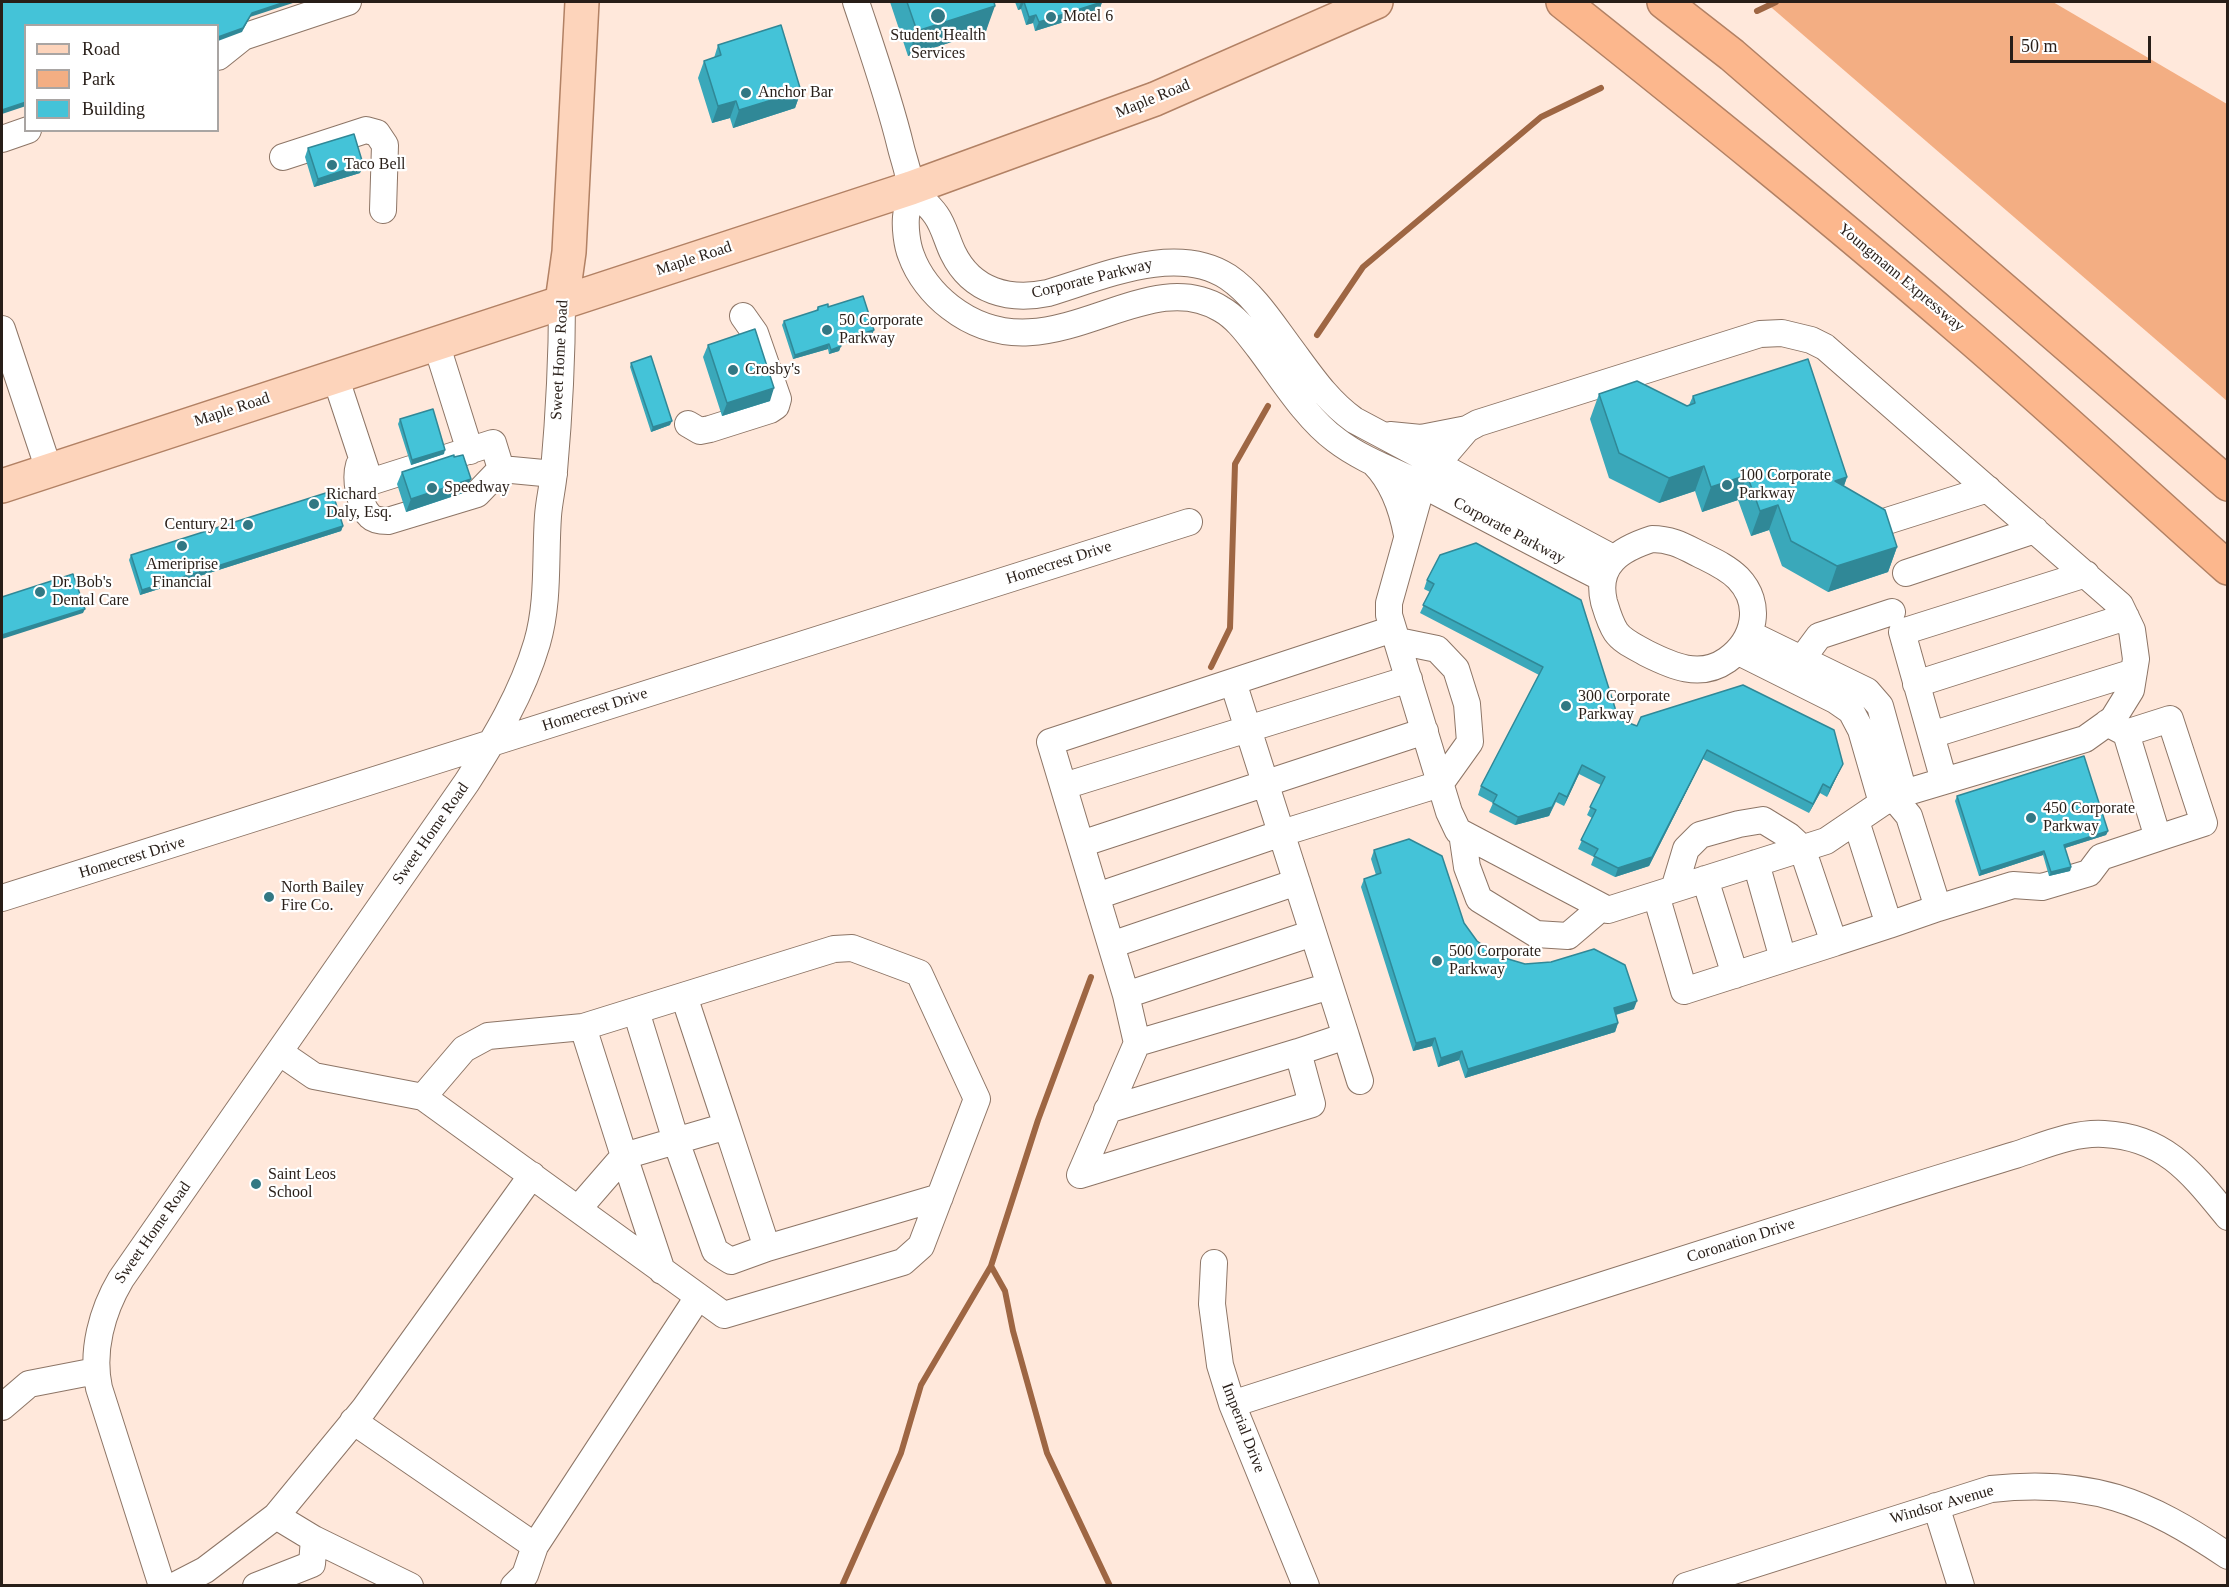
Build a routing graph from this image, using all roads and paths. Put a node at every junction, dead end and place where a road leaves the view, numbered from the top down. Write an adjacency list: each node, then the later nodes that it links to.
1 (348, 2): 7 (street)
2 (582, 2): 13 (main road, Sweet Home Road)
3 (856, 2): 11 (street)
4 (1376, 2): 11 (main road, Maple Road)
5 (1563, 2): 38 (highway, Youngmann Expressway)
6 (1664, 2): 29 (highway)
7 (219, 56)
8 (24, 131): 9 (street)
9 (2, 139)
10 (283, 157): 12 (street)
11 (911, 188): 13 (main road, Maple Road); 17 (street, Corporate Parkway); 17 (street, Corporate Parkway)
12 (383, 210)
13 (562, 302): 16 (main road, Maple Road); 28 (street, Sweet Home Road)
14 (743, 316): 19 (street)
15 (2, 329): 27 (street)
16 (436, 343): 18 (main road, Maple Road); 22 (street)
17 (1280, 356): 21 (street, Corporate Parkway); 24 (street, Corporate Parkway)
18 (335, 376): 23 (street); 27 (main road, Maple Road)
19 (688, 424)
20 (1467, 429): 21 (street); 25 (street); 32 (street)
21 (1377, 432): 25 (street, Corporate Parkway)
22 (470, 451): 23 (street); 26 (street)
23 (361, 456): 26 (street)
24 (1371, 461): 30 (street, Corporate Parkway); 36 (street)
25 (1437, 464): 30 (street); 37 (street, Corporate Parkway)
26 (501, 468): 28 (street)
27 (49, 470): 31 (main road, Maple Road)
28 (554, 474): 54 (street, Sweet Home Road)
29 (2228, 484)
30 (1422, 485): 36 (street); 37 (street, Corporate Parkway)
31 (2, 486)
32 (1988, 489): 33 (street); 35 (street)
33 (1887, 521)
34 (1189, 522): 54 (street, Homecrest Drive)
35 (2035, 530): 39 (street); 40 (street)
36 (1407, 537): 43 (street)
37 (1608, 568): 44 (street); 44 (street)
38 (2228, 568)
39 (1906, 573)
40 (2086, 574): 42 (street); 49 (street)
41 (1892, 612): 45 (street)
42 (2126, 617): 46 (street); 49 (street)
43 (1395, 635): 47 (street); 48 (street); 57 (street)
44 (1744, 643): 45 (street)
45 (1797, 669): 59 (street)
46 (2134, 672): 50 (street); 53 (street)
47 (1409, 679): 51 (street); 52 (street)
48 (1233, 682): 51 (street); 58 (street)
49 (1916, 684): 53 (street)
50 (2116, 728): 55 (street); 63 (street); 63 (street)
51 (1249, 729): 56 (street); 58 (street)
52 (1425, 731): 56 (street); 57 (street)
53 (1931, 735): 55 (street)
54 (491, 744): 71 (street, Homecrest Drive); 87 (street, Sweet Home Road)
55 (1944, 781): 59 (street)
56 (1266, 783): 61 (street); 64 (street)
57 (1440, 784): 61 (street); 62 (street)
58 (1064, 786): 64 (street)
59 (1893, 798): 60 (street); 73 (street)
60 (1856, 821): 65 (street); 74 (street)
61 (1282, 833): 68 (street); 70 (street)
62 (1462, 833): 72 (street); 72 (street)
63 (2158, 838): 73 (street)
64 (1081, 844): 70 (street)
65 (1802, 848): 66 (street); 69 (street); 76 (street)
66 (1756, 863): 67 (street); 78 (street)
67 (1705, 879): 69 (street); 79 (street)
68 (1297, 882): 75 (street); 77 (street)
69 (1665, 892): 72 (street); 79 (street)
70 (1097, 896): 77 (street)
71 (2, 898)
72 (1602, 907)
73 (1938, 908): 74 (street)
74 (1889, 925): 76 (street)
75 (1313, 933): 80 (street); 81 (street)
76 (1834, 943): 78 (street)
77 (1111, 945): 81 (street)
78 (1783, 959): 79 (street)
79 (1735, 975)
80 (1330, 986): 85 (street); 86 (street)
81 (1126, 995): 86 (street)
82 (684, 996): 83 (street); 92 (street); 96 (street)
83 (636, 1011): 84 (street); 93 (street)
84 (583, 1027): 90 (street); 94 (street)
85 (1346, 1036): 88 (street); 89 (street)
86 (1137, 1042): 91 (street)
87 (279, 1052): 90 (street); 103 (street, Sweet Home Road)
88 (1299, 1052): 91 (street); 91 (street)
89 (1360, 1081)
90 (423, 1096): 95 (street)
91 (1107, 1110)
92 (728, 1126): 93 (street); 99 (street)
93 (676, 1141): 94 (street); 99 (street)
94 (624, 1156): 97 (street); 101 (street)
95 (532, 1175): 97 (street); 106 (street)
96 (940, 1197): 99 (street); 102 (street)
97 (578, 1209): 101 (street)
98 (2228, 1217): 104 (street, Coronation Drive)
99 (767, 1248)
100 (1214, 1263): 104 (street, Imperial Drive)
101 (662, 1272): 102 (street)
102 (698, 1297): 109 (street)
103 (96, 1371): 105 (street); 113 (street, Sweet Home Road)
104 (1232, 1404): 118 (street, Imperial Drive)
105 (2, 1407)
106 (353, 1420): 108 (street); 109 (street)
107 (1935, 1506): 111 (street, Windsor Avenue); 119 (street, Windsor Avenue); 120 (street)
108 (276, 1516): 110 (street); 112 (street)
109 (534, 1546): 117 (street)
110 (313, 1552): 115 (street); 116 (street)
111 (2228, 1556)
112 (212, 1578): 114 (street)
113 (162, 1586)
114 (174, 1586)
115 (256, 1586)
116 (410, 1586)
117 (514, 1586)
118 (1306, 1586)
119 (1686, 1586)
120 (1961, 1586)

